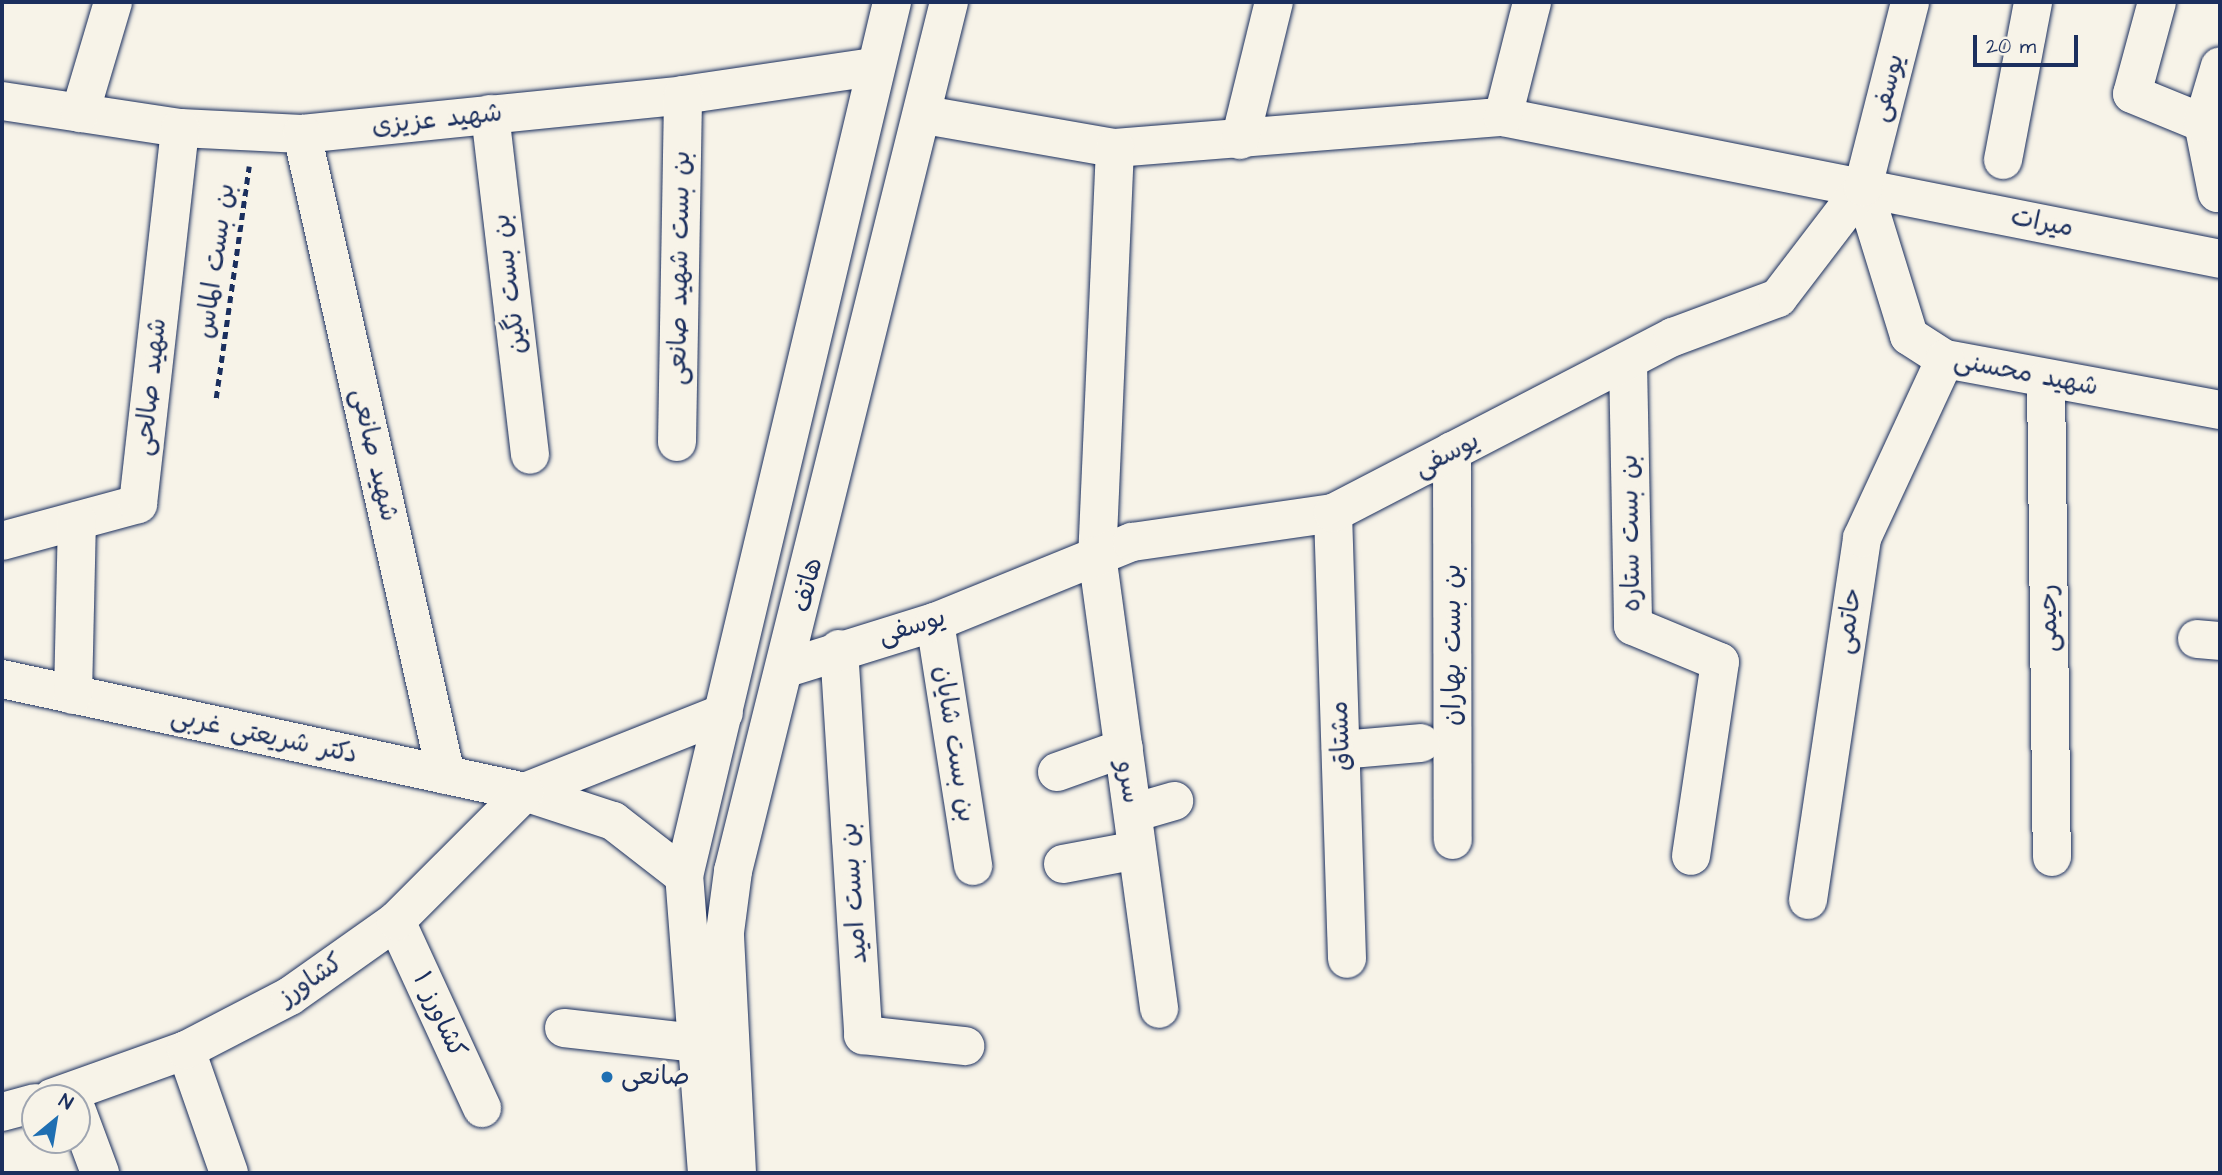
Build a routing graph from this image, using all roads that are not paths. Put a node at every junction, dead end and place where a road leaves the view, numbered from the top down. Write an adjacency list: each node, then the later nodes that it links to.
1 (113, 2): 13 (street)
2 (891, 2): 10 (street, هاتف)
3 (949, 2): 15 (street, هاتف)
4 (1273, 2): 20 (street)
5 (1532, 2): 16 (street)
6 (1910, 2): 23 (street, یوسفی)
7 (2033, 2): 22 (street)
8 (2157, 2): 17 (street)
9 (2220, 66): 17 (street)
10 (873, 67): 11 (street, شهید عزیزی); 42 (street, هاتف)
11 (683, 95): 14 (street, شهید عزیزی); 30 (street, بن بست شهید صانعی)
12 (2, 101): 13 (street, شهید عزیزی)
13 (80, 113): 18 (street, شهید عزیزی)
14 (490, 114): 19 (street, شهید عزیزی); 32 (street, بن بست نگین)
15 (925, 115): 21 (street, میرات); 39 (street, هاتف)
16 (1503, 117): 20 (street, میرات); 23 (street, میرات)
17 (2203, 123): 24 (street)
18 (180, 128): 19 (street, شهید عزیزی); 34 (street, شهید صالحی)
19 (302, 134): 47 (street, شهید صانعی)
20 (1240, 140): 21 (street, میرات)
21 (1115, 148): 36 (street, سرو)
22 (2003, 160)
23 (1863, 187): 25 (street, میرات); 26 (street, شهید محسنی); 27 (street, یوسفی)
24 (2217, 193)
25 (2220, 259)
26 (1945, 359): 28 (street, شهید محسنی); 58 (street, حاتمی)
27 (1628, 361): 31 (street, یوسفی); 53 (street, بن بست ستاره)
28 (2046, 380): 29 (street, شهید محسنی); 54 (street, رحیمی)
29 (2220, 410)
30 (677, 442)
31 (1452, 451): 33 (street, یوسفی); 51 (street, بن بست بهاران)
32 (530, 455)
33 (1333, 513): 36 (street, یوسفی); 45 (street, مشتاق)
34 (77, 521): 35 (street, شهید صالحی); 41 (street)
35 (2, 541)
36 (1097, 555): 37 (street, یوسفی); 44 (street, سرو)
37 (936, 622): 38 (street, یوسفی); 56 (street, بن بست شایان)
38 (839, 649): 39 (street, یوسفی); 64 (street, بن بست امید)
39 (787, 668): 74 (street, هاتف)
40 (2, 679): 41 (street, دکتر شریعتی غربی)
41 (74, 695): 47 (street, دکتر شریعتی غربی)
42 (724, 713): 48 (street); 57 (street, هاتف)
43 (1421, 744): 45 (street)
44 (1124, 748): 46 (street); 50 (street, سرو)
45 (1341, 750): 60 (street, مشتاق)
46 (1057, 772)
47 (446, 775): 48 (street, دکتر شریعتی غربی)
48 (526, 792): 57 (street, دکتر شریعتی غربی); 59 (street, کشاورز)
49 (1174, 801): 50 (street)
50 (1133, 813): 52 (street, سرو)
51 (1453, 840)
52 (1137, 850): 55 (street); 61 (street, سرو)
53 (1691, 856)
54 (2052, 857)
55 (1063, 864)
56 (973, 866)
57 (684, 876): 63 (street, هاتف)
58 (1808, 900)
59 (396, 921): 65 (street, کشاورز); 68 (street, کشاورز ۱)
60 (1347, 959)
61 (1159, 1009)
62 (564, 1028): 63 (street)
63 (695, 1043): 73 (street, هاتف)
64 (965, 1046)
65 (186, 1050): 66 (street, کشاورز); 72 (street)
66 (91, 1089)
67 (21, 1108): 69 (street, کشاورز)
68 (482, 1108)
69 (2, 1112)
70 (90, 1154): 71 (street)
71 (100, 1173)
72 (229, 1173)
73 (707, 1173)
74 (737, 1173)

